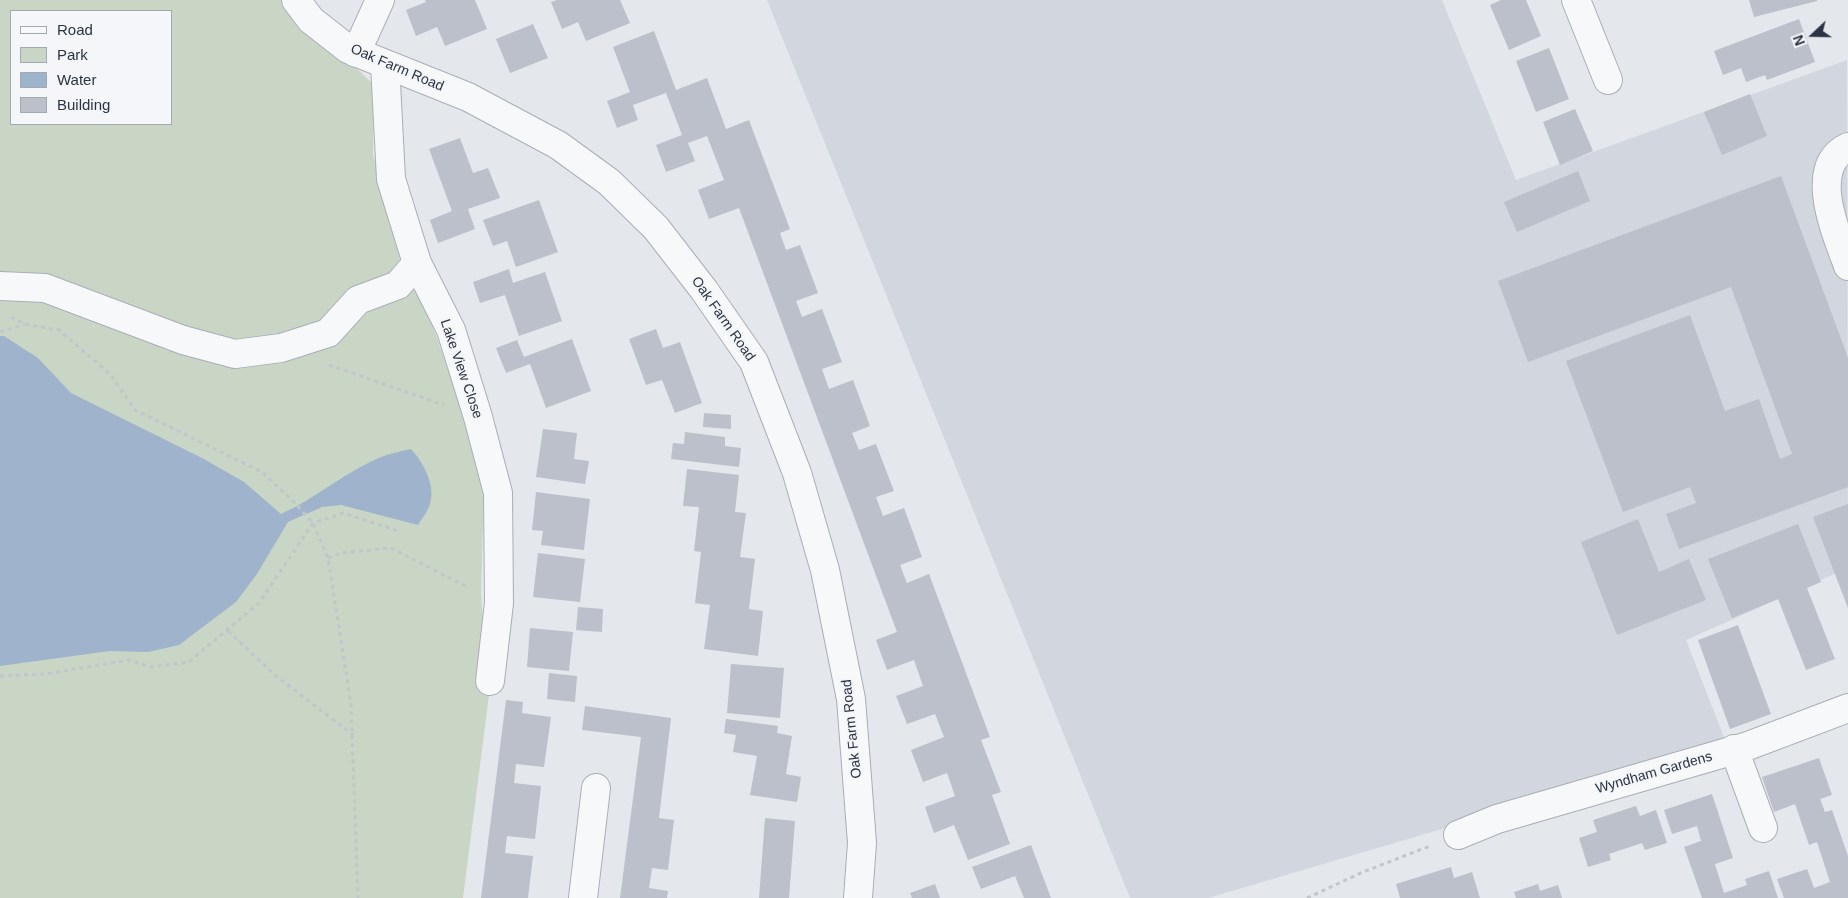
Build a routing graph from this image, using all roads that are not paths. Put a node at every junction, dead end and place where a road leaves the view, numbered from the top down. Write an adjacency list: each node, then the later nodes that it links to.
1 (296, 0): 4 (street, Oak Farm Road)
2 (380, 0): 4 (street)
3 (1576, 0): 6 (street)
4 (356, 53): 5 (street, Oak Farm Road)
5 (385, 64): 8 (street, Lake View Close); 18 (street, Oak Farm Road)
6 (1608, 80)
7 (1848, 147): 9 (street)
8 (417, 263): 10 (street); 11 (street, Lake View Close)
9 (1848, 266)
10 (0, 286)
11 (490, 681)
12 (1848, 708): 13 (street, Wyndham Gardens)
13 (1734, 750): 15 (street); 16 (street, Wyndham Gardens)
14 (596, 788): 17 (street)
15 (1763, 828)
16 (1458, 834)
17 (582, 898)
18 (858, 898)

